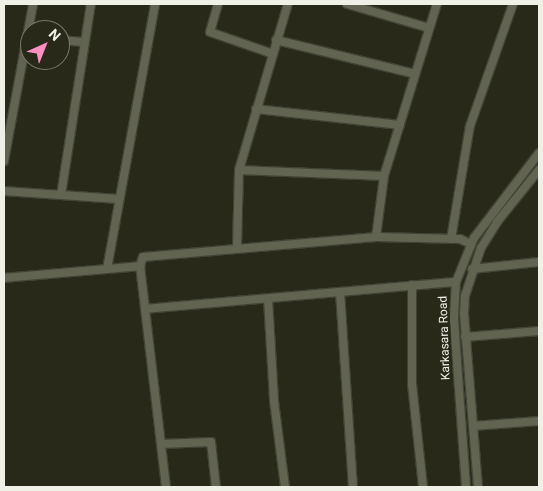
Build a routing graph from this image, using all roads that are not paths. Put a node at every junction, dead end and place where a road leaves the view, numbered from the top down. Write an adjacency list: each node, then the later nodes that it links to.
1 (33, 4): 9 (street)
2 (91, 4): 13 (street)
3 (156, 4): 28 (street)
4 (218, 4): 14 (street)
5 (288, 4): 11 (street)
6 (347, 4): 10 (street)
7 (437, 4): 10 (street)
8 (513, 4): 30 (street)
9 (31, 20)
10 (429, 28): 16 (street)
11 (276, 40): 14 (street); 16 (street)
12 (70, 41): 13 (street)
13 (83, 42): 27 (street)
14 (272, 54): 17 (street)
15 (21, 70): 19 (street)
16 (415, 74): 18 (street)
17 (256, 109): 18 (street); 23 (street)
18 (400, 125): 25 (street)
19 (5, 148): 21 (street)
20 (539, 153): 22 (street, Karkasara Road)
21 (4, 161)
22 (536, 162): 31 (street, Karkasara Road)
23 (239, 170): 25 (street); 32 (street)
24 (539, 170): 36 (street, Karkasara Road)
25 (384, 176): 29 (street)
26 (4, 191): 27 (street)
27 (61, 195): 28 (street)
28 (118, 199): 35 (street)
29 (376, 237): 30 (street); 32 (street)
30 (451, 238): 31 (street)
31 (471, 244): 38 (street, Karkasara Road)
32 (237, 247): 34 (street)
33 (539, 262): 36 (street)
34 (140, 266): 35 (street); 42 (street)
35 (107, 269): 37 (street)
36 (472, 269): 44 (street, Karkasara Road)
37 (4, 278)
38 (456, 282): 39 (street); 53 (street, Karkasara Road)
39 (412, 285): 40 (street); 52 (street)
40 (340, 292): 41 (street); 51 (street)
41 (268, 299): 42 (street); 50 (street)
42 (145, 309): 47 (street)
43 (539, 331): 44 (street)
44 (465, 337): 46 (street, Karkasara Road)
45 (539, 421): 46 (street)
46 (472, 426): 54 (street, Karkasara Road)
47 (161, 444): 48 (street); 49 (street)
48 (166, 487)
49 (216, 487)
50 (285, 487)
51 (352, 487)
52 (423, 487)
53 (466, 487)
54 (478, 487)

